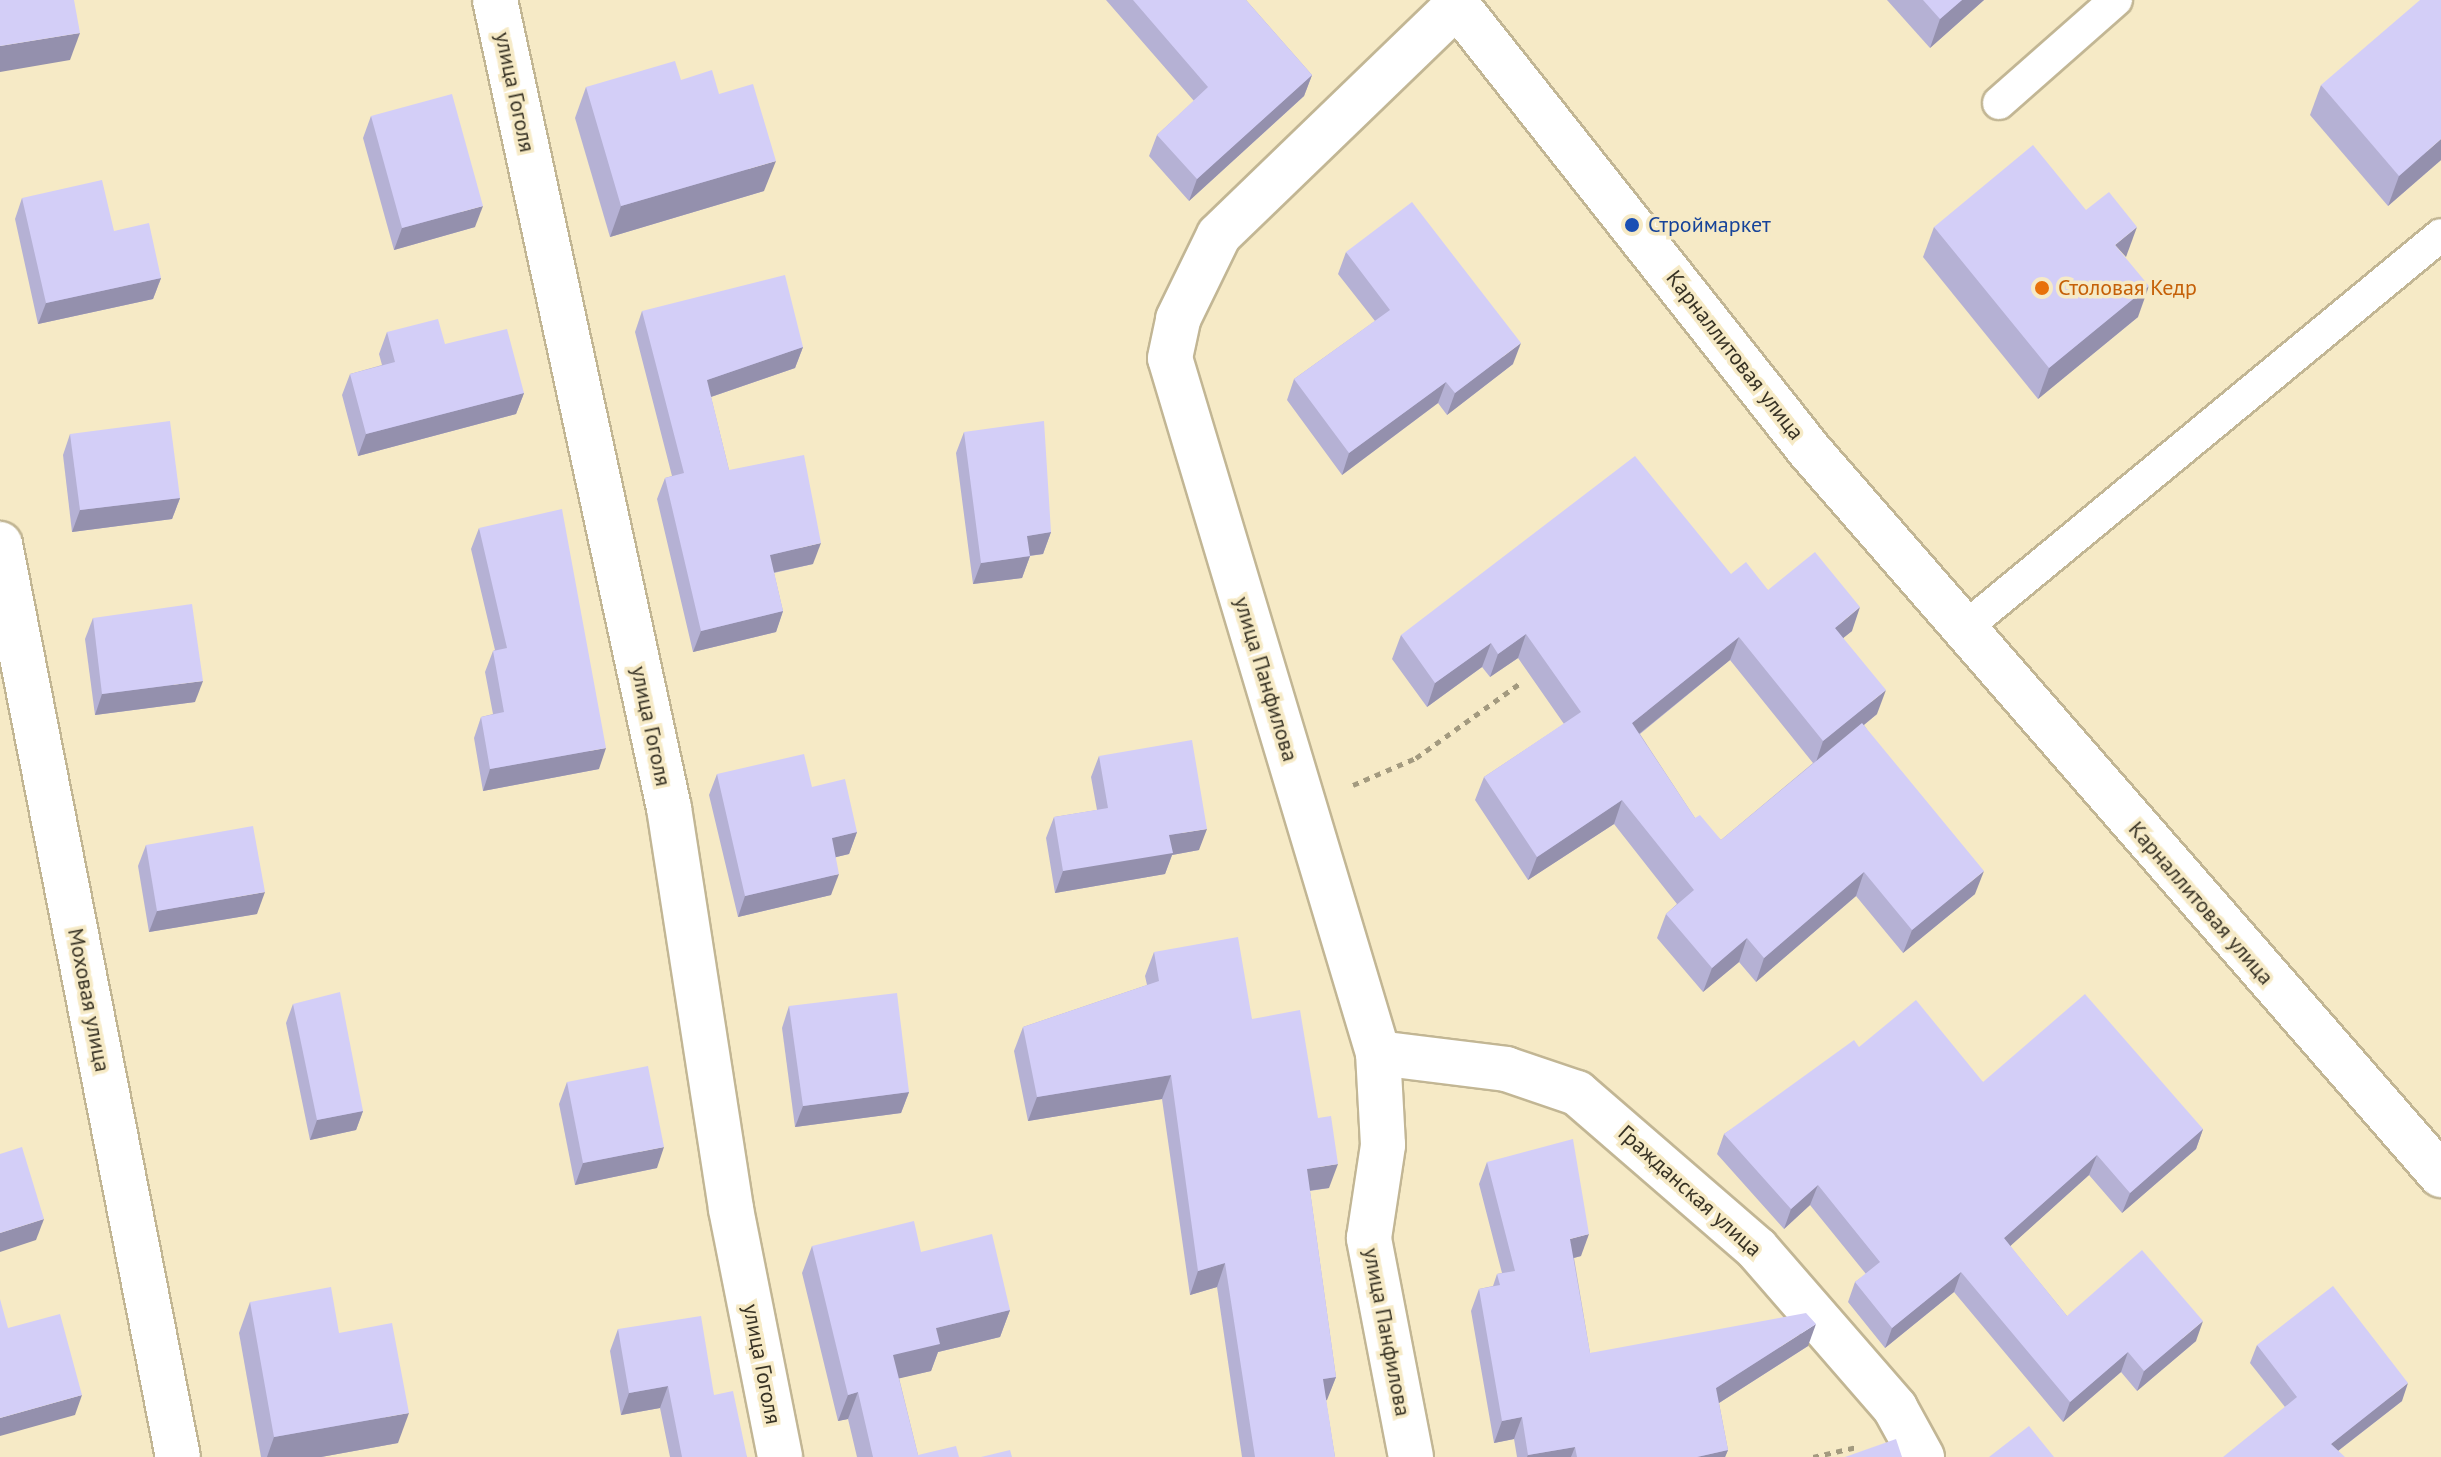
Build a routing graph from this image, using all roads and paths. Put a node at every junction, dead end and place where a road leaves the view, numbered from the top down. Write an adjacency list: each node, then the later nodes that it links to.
1 (495, 0): 13 (street, улица Гоголя)
2 (2116, 0): 4 (lane)
3 (1455, 2): 7 (street, Карналлитовая улица); 9 (street, улица Панфилова)
4 (1999, 103)
5 (2441, 235): 7 (lane)
6 (0, 544): 12 (street, Моховая улица)
7 (1961, 631): 11 (street, Карналлитовая улица)
8 (1519, 684): 9 (path)
9 (1304, 807): 10 (street, улица Панфилова)
10 (1378, 1053): 14 (street, улица Панфилова); 15 (street, Гражданская улица)
11 (2441, 1175)
12 (178, 1457)
13 (780, 1457)
14 (1411, 1457)
15 (1922, 1457)

